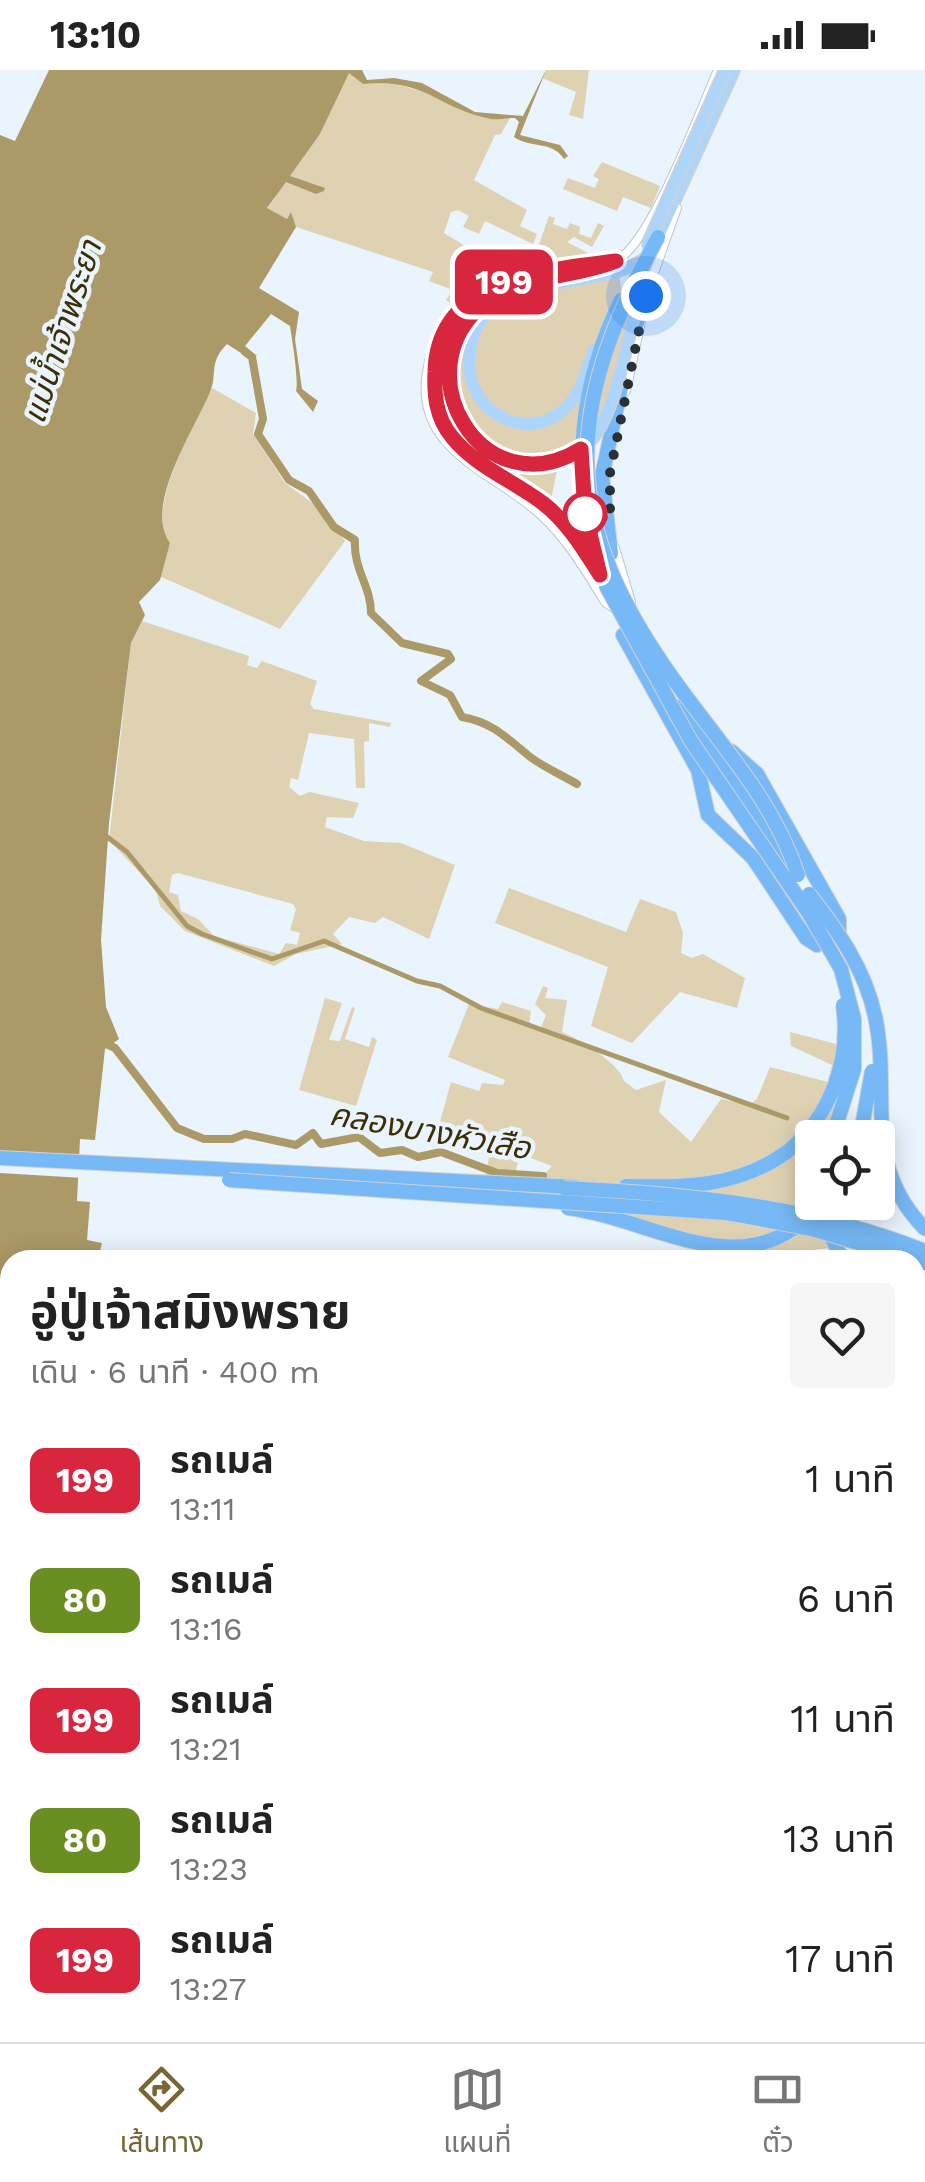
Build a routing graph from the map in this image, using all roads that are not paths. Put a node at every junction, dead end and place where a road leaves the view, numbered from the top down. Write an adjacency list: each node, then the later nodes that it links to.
1 (722, 70): 4 (street); 6 (main road, bridge)
2 (737, 70): 3 (main road, bridge)
3 (663, 234): 4 (main road, bridge); 5 (street); 6 (main road); 9 (highway, bridge)
4 (616, 261): 7 (street)
5 (646, 296): 7 (street); 9 (highway, bridge)
6 (622, 298): 8 (highway, bridge)
7 (447, 323): 8 (highway)
8 (600, 575): 12 (highway, bridge)
9 (625, 604): 11 (highway, bridge)
10 (623, 635): 12 (highway)
11 (694, 707): 12 (highway, bridge); 12 (highway, bridge)
12 (796, 873): 13 (highway, bridge); 14 (highway, bridge); 19 (highway, bridge)
13 (809, 894): 15 (highway, bridge); 22 (highway, bridge)
14 (838, 1120)
15 (864, 1120)
16 (0, 1158): 19 (highway)
17 (0, 1167): 18 (highway, bridge)
18 (368, 1188): 20 (highway, bridge); 24 (highway, bridge)
19 (564, 1188): 25 (highway, bridge)
20 (803, 1220)
21 (825, 1220): 23 (highway, bridge)
22 (925, 1229)
23 (837, 1250)
24 (882, 1250)
25 (925, 1250)

